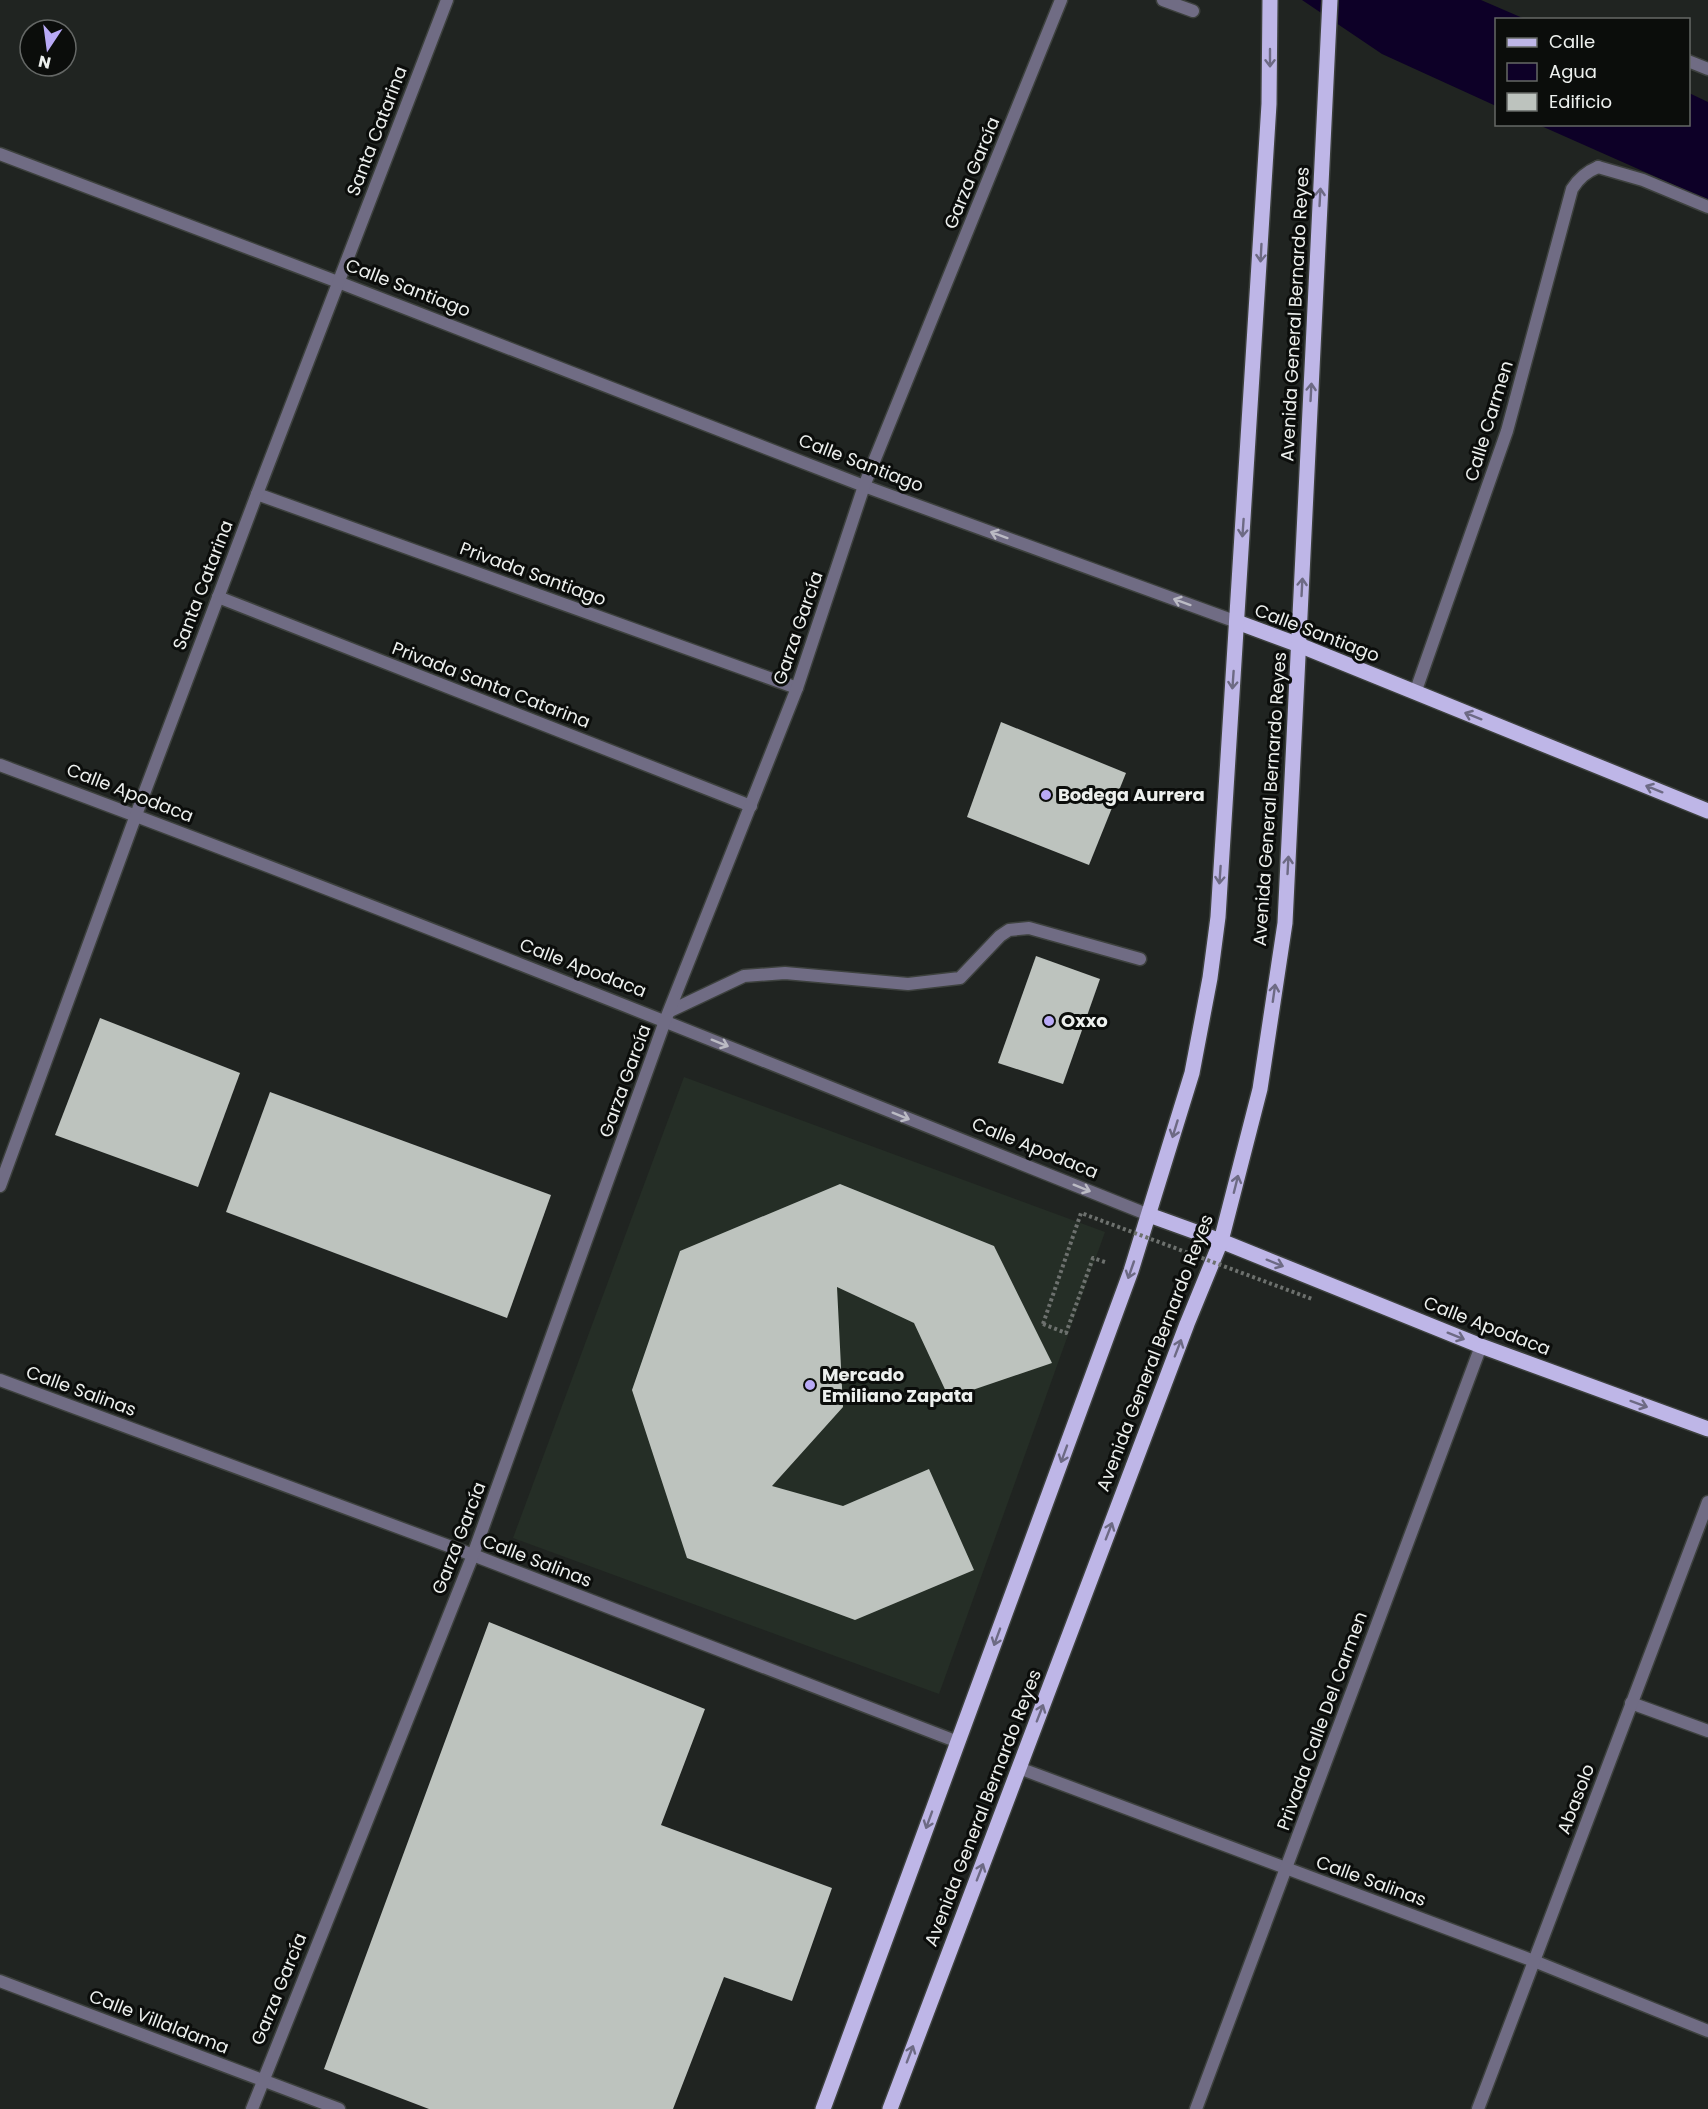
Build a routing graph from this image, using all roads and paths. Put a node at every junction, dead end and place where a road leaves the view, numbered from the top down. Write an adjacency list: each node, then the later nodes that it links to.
1 (447, 0): 11 (street, Santa Catarina)
2 (1061, 0): 12 (street, Garza García)
3 (1163, 0): 6 (street)
4 (1270, 0): 15 (main road, Avenida General Bernardo Reyes, one-way to 15)
5 (1330, 0): 16 (main road, Avenida General Bernardo Reyes, one-way to 5)
6 (1194, 11)
7 (1690, 61): 8 (street)
8 (1708, 69)
9 (0, 154): 11 (street, Calle Santiago)
10 (1708, 207): 18 (street, Calle Carmen)
11 (338, 282): 12 (street, Calle Santiago); 13 (street, Santa Catarina)
12 (864, 486): 15 (street, Calle Santiago, one-way to 12); 17 (street, Garza García)
13 (257, 494): 14 (street, Santa Catarina); 17 (street, Privada Santiago)
14 (218, 597): 20 (street, Privada Santa Catarina); 22 (street, Santa Catarina)
15 (1237, 622): 16 (main road, Calle Santiago); 26 (main road, Avenida General Bernardo Reyes, one-way to 26)
16 (1299, 645): 18 (main road, Calle Santiago); 27 (main road, Avenida General Bernardo Reyes, one-way to 16)
17 (797, 688): 20 (street, Garza García)
18 (1415, 693): 21 (main road, Calle Santiago, one-way to 18)
19 (0, 765): 22 (street, Calle Apodaca)
20 (751, 806): 24 (street, Garza García)
21 (1708, 811)
22 (136, 815): 24 (street, Calle Apodaca); 25 (street, Santa Catarina)
23 (1140, 959): 24 (street)
24 (668, 1016): 26 (street, Calle Apodaca, one-way to 26); 34 (street, Garza García)
25 (0, 1186)
26 (1149, 1215): 27 (main road, Calle Apodaca); 28 (main road, Avenida General Bernardo Reyes, one-way to 28)
27 (1221, 1241): 30 (main road, Calle Apodaca, one-way to 30); 38 (main road, Avenida General Bernardo Reyes, one-way to 27)
28 (1131, 1271): 29 (path, bridge); 37 (main road, Avenida General Bernardo Reyes, one-way to 37)
29 (1312, 1299)
30 (1481, 1346): 32 (main road, Calle Apodaca, one-way to 32); 39 (street, Privada Calle Del Carmen)
31 (0, 1380): 34 (street, Calle Salinas)
32 (1708, 1429)
33 (1708, 1502): 35 (street, Abasolo)
34 (473, 1555): 37 (street, Calle Salinas); 43 (street, Garza García)
35 (1631, 1704): 36 (street); 40 (street, Abasolo)
36 (1708, 1731)
37 (958, 1742): 46 (main road, Avenida General Bernardo Reyes, one-way to 46)
38 (1019, 1768): 39 (street, Calle Salinas); 47 (main road, Avenida General Bernardo Reyes, one-way to 38)
39 (1286, 1868): 40 (street, Calle Salinas); 48 (street, Privada Calle Del Carmen)
40 (1534, 1961): 42 (street, Calle Salinas); 49 (street, Abasolo)
41 (0, 1981): 43 (street, Calle Villaldama)
42 (1708, 2031)
43 (262, 2080): 44 (street, Garza García); 45 (street, Calle Villaldama)
44 (252, 2109)
45 (339, 2109)
46 (823, 2109)
47 (890, 2109)
48 (1196, 2109)
49 (1478, 2109)

